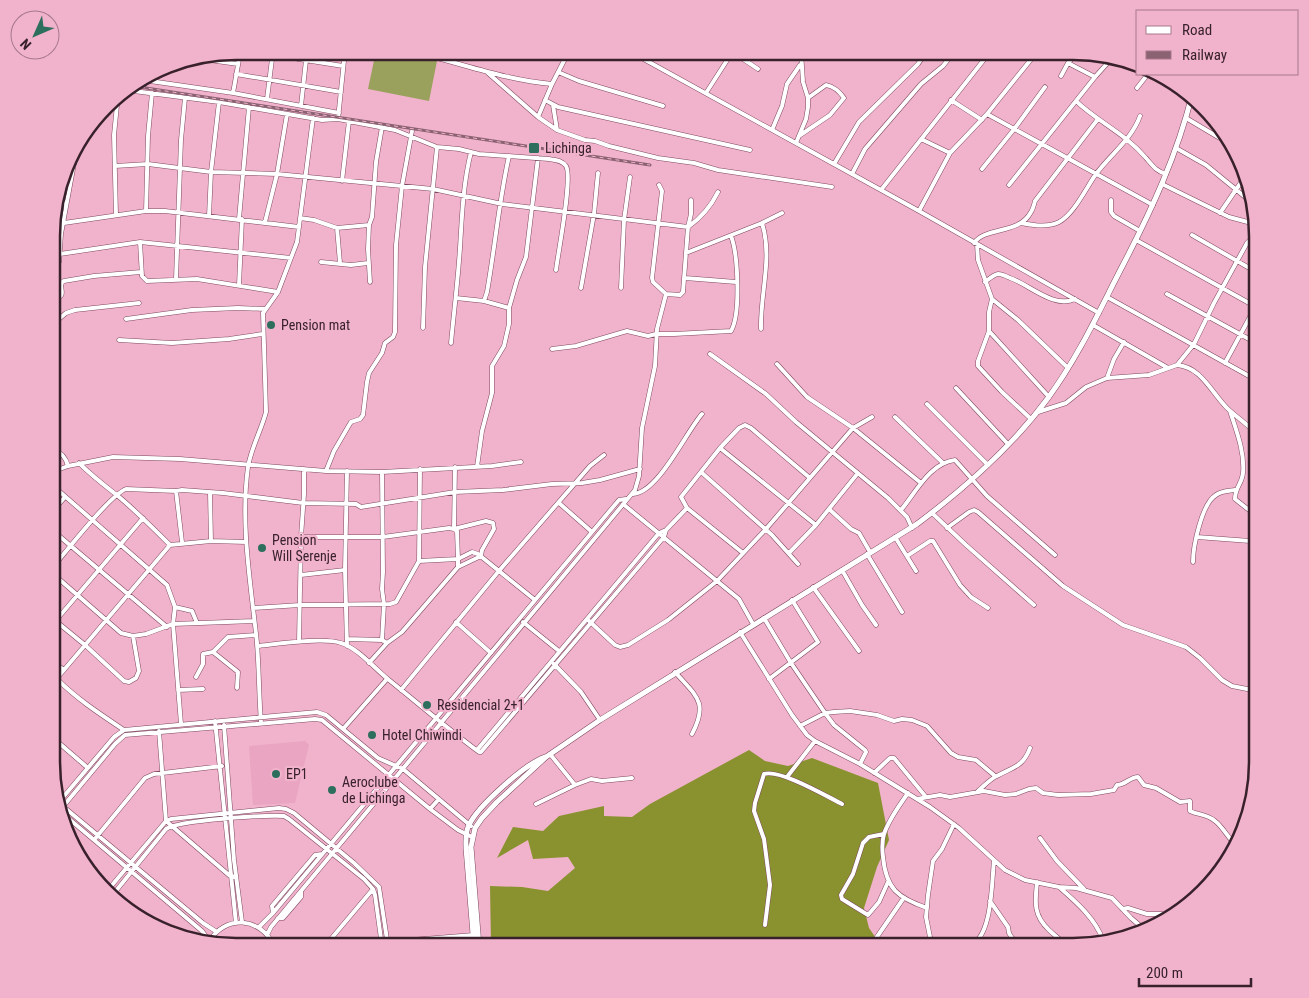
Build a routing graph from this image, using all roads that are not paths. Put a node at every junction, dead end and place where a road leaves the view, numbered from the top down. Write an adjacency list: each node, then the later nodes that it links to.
1 (239, 60): 18 (street)
2 (272, 60): 28 (street)
3 (307, 60): 20 (street); 31 (street)
4 (344, 60): 20 (street)
5 (448, 60): 22 (street)
6 (564, 60): 23 (street)
7 (646, 60): 37 (street)
8 (727, 60): 37 (street)
9 (744, 60): 21 (street)
10 (800, 60): 19 (street)
11 (921, 60): 83 (street)
12 (948, 60): 93 (street)
13 (984, 60): 43 (street)
14 (1031, 60): 54 (street)
15 (218, 61): 18 (street)
16 (1068, 62): 25 (street); 27 (street)
17 (1108, 63): 27 (street)
18 (238, 64): 24 (street)
19 (800, 65): 40 (street); 66 (street)
20 (343, 66): 35 (street)
21 (758, 69)
22 (487, 72): 30 (street); 56 (street)
23 (558, 72): 30 (street); 50 (street)
24 (236, 74): 28 (street); 36 (street)
25 (1061, 76)
26 (1147, 76): 33 (street)
27 (1095, 77): 44 (street)
28 (270, 80): 31 (street); 41 (street)
29 (153, 81): 36 (street)
30 (552, 84): 42 (street)
31 (304, 86): 35 (street); 49 (street)
32 (1045, 87): 64 (street)
33 (1137, 88)
34 (136, 92): 38 (street)
35 (341, 92): 52 (street)
36 (233, 93): 41 (street)
37 (706, 93): 66 (street)
38 (152, 94): 39 (street); 82 (street)
39 (185, 98): 45 (street); 86 (street)
40 (808, 98): 68 (street); 68 (street)
41 (267, 99): 49 (street)
42 (545, 100): 47 (street); 56 (street)
43 (951, 100): 62 (street); 71 (street)
44 (1076, 101): 60 (street); 73 (street)
45 (219, 102): 51 (street); 88 (street)
46 (1189, 104): 58 (main road)
47 (553, 105): 65 (street); 76 (street)
48 (117, 106): 84 (street)
49 (301, 106): 52 (street)
50 (663, 106)
51 (249, 107): 53 (street); 89 (street)
52 (339, 113): 59 (street)
53 (287, 114): 57 (street); 91 (street)
54 (988, 114): 62 (street); 64 (street)
55 (1140, 116): 70 (street)
56 (538, 117): 65 (street)
57 (313, 118): 59 (street); 96 (street)
58 (1186, 118): 69 (street); 75 (main road)
59 (338, 119): 61 (street)
60 (1098, 119): 70 (street); 80 (street)
61 (349, 120): 63 (street); 97 (street)
62 (982, 120): 78 (street)
63 (382, 127): 67 (street); 98 (street)
64 (1015, 128): 73 (street); 87 (street)
65 (558, 130): 104 (street)
66 (772, 130): 72 (street)
67 (411, 133): 74 (street); 103 (street)
68 (799, 136): 72 (street)
69 (1218, 137)
70 (1126, 138): 90 (street); 94 (street)
71 (921, 139): 78 (street); 107 (street)
72 (796, 143): 83 (street)
73 (1043, 144): 80 (street); 102 (street)
74 (437, 147): 77 (street); 105 (street)
75 (1176, 148): 94 (main road); 106 (street)
76 (750, 150)
77 (471, 152): 79 (street); 109 (street)
78 (950, 153): 120 (street)
79 (509, 156): 81 (street); 115 (street)
80 (1068, 157): 90 (street); 134 (street)
81 (538, 158): 117 (street); 119 (street)
82 (148, 164): 84 (street); 86 (street); 118 (street)
83 (834, 164): 93 (street)
84 (115, 166): 125 (street)
85 (73, 168): 114 (street)
86 (180, 168): 88 (street); 121 (street)
87 (982, 169)
88 (211, 172): 89 (street); 126 (street)
89 (244, 172): 91 (street); 128 (street)
90 (1097, 173): 116 (street); 134 (street)
91 (277, 174): 96 (street); 130 (street)
92 (598, 174): 123 (street)
93 (852, 174): 107 (street)
94 (1166, 174): 101 (main road)
95 (630, 177): 129 (street)
96 (306, 178): 97 (street); 127 (street)
97 (342, 181): 98 (street)
98 (375, 183): 103 (street); 136 (street)
99 (1241, 183): 106 (street)
100 (659, 184): 135 (street)
101 (1162, 184): 116 (main road); 122 (street)
102 (1009, 185)
103 (402, 186): 105 (street); 236 (street)
104 (832, 187)
105 (433, 189): 109 (street); 188 (street)
106 (1237, 189): 110 (street); 122 (street)
107 (880, 190): 120 (street)
108 (718, 192): 137 (street)
109 (464, 195): 115 (street); 174 (street)
110 (1245, 196)
111 (691, 200): 137 (street)
112 (1111, 200): 140 (street)
113 (63, 203): 114 (street)
114 (66, 204): 132 (street)
115 (502, 204): 117 (street); 177 (street)
116 (1153, 205): 140 (main road)
117 (532, 208): 119 (street); 180 (street)
118 (146, 211): 121 (street); 125 (street)
119 (566, 211): 123 (street); 158 (street)
120 (919, 211): 147 (street)
121 (179, 212): 126 (street); 148 (street)
122 (1220, 213): 131 (street)
123 (594, 214): 129 (street); 166 (street)
124 (782, 214): 133 (street)
125 (116, 215): 132 (street)
126 (209, 216): 128 (street)
127 (300, 218): 138 (street); 139 (street)
128 (240, 219): 130 (street); 149 (street)
129 (624, 220): 135 (street); 167 (street)
130 (265, 222): 138 (street)
131 (1249, 222)
132 (64, 223): 141 (street)
133 (762, 223): 143 (street); 189 (street)
134 (1021, 223): 147 (street)
135 (659, 224): 137 (street); 170 (street)
136 (369, 225): 139 (street); 156 (street)
137 (688, 227): 150 (street)
138 (299, 228): 152 (street)
139 (337, 228): 155 (street)
140 (1140, 231): 144 (main road)
141 (61, 234): 151 (street)
142 (1192, 235): 154 (street)
143 (731, 236): 150 (street); 163 (street)
144 (1136, 240): 168 (street); 173 (main road)
145 (1249, 241): 154 (street)
146 (140, 242): 148 (street); 151 (street); 159 (street)
147 (975, 243): 164 (street); 175 (street)
148 (177, 245): 149 (street); 161 (street)
149 (241, 252): 152 (street); 165 (street)
150 (686, 253): 160 (street)
151 (60, 254)
152 (292, 258): 169 (street)
153 (321, 262): 155 (street)
154 (1238, 262): 157 (street); 168 (street)
155 (340, 263): 156 (street)
156 (368, 263): 162 (street)
157 (1249, 268)
158 (556, 270)
159 (141, 272): 161 (street); 172 (street)
160 (684, 278): 163 (street); 170 (street)
161 (176, 279): 165 (street)
162 (370, 282)
163 (736, 282): 192 (street)
164 (985, 282): 175 (street); 176 (street)
165 (239, 286): 169 (street)
166 (581, 288)
167 (621, 288)
168 (1222, 289): 179 (street); 183 (street)
169 (278, 292): 181 (street)
170 (666, 294): 192 (street)
171 (1167, 294): 183 (street)
172 (60, 296)
173 (1106, 297): 182 (main road); 198 (street)
174 (456, 298): 177 (street); 197 (street)
175 (1075, 299): 182 (street)
176 (992, 300): 190 (street); 204 (street)
177 (484, 301): 180 (street)
178 (140, 302): 184 (street)
179 (1249, 304)
180 (509, 308): 230 (street)
181 (265, 309): 185 (street); 191 (street)
182 (1099, 313): 187 (main road)
183 (1207, 317): 193 (street); 198 (street)
184 (60, 318)
185 (126, 319)
186 (1249, 320): 193 (street)
187 (1093, 325): 196 (street); 204 (main road)
188 (423, 328)
189 (761, 329)
190 (989, 331): 209 (street); 216 (street)
191 (262, 334): 195 (street); 227 (street)
192 (656, 334): 199 (street); 235 (street)
193 (1241, 334): 194 (street); 201 (street)
194 (1249, 339)
195 (119, 340)
196 (1124, 342): 205 (street); 207 (street)
197 (451, 343)
198 (1194, 344): 201 (street); 203 (street)
199 (552, 349)
200 (710, 354): 222 (street)
201 (1225, 363): 206 (street)
202 (777, 364): 218 (street)
203 (1177, 365): 205 (street); 211 (street)
204 (1068, 368): 209 (main road)
205 (1168, 368): 207 (street)
206 (1249, 376)
207 (1107, 378): 212 (street)
208 (956, 388): 219 (street)
209 (1049, 397): 212 (main road)
210 (927, 404): 228 (street)
211 (1230, 411): 217 (street); 245 (street)
212 (1037, 412): 216 (main road)
213 (702, 414): 250 (street)
214 (872, 417): 218 (street)
215 (895, 417): 226 (street)
216 (1031, 419): 219 (main road)
217 (1249, 427)
218 (853, 428): 222 (street); 243 (street)
219 (1008, 444): 228 (main road)
220 (720, 448): 239 (street); 241 (street); 260 (street)
221 (60, 452): 229 (street)
222 (832, 452): 240 (street); 241 (street)
223 (604, 455): 244 (street)
224 (521, 462): 230 (street)
225 (79, 463): 227 (street); 229 (street); 251 (street)
226 (943, 463): 242 (street); 243 (street)
227 (248, 464): 233 (street); 253 (street)
228 (988, 465): 242 (main road)
229 (68, 466): 232 (street)
230 (477, 466): 231 (street)
231 (455, 467): 234 (street); 248 (street)
232 (60, 469)
233 (304, 469): 236 (street); 258 (street)
234 (420, 469): 238 (street); 254 (street)
235 (640, 469): 244 (street); 250 (street)
236 (326, 471): 237 (street)
237 (347, 471): 238 (street); 261 (street)
238 (382, 472): 262 (street)
239 (701, 472): 264 (street); 275 (street)
240 (858, 473): 265 (street); 267 (street)
241 (810, 478): 260 (street)
242 (972, 479): 268 (main road); 297 (street)
243 (921, 483): 267 (street)
244 (576, 484): 248 (street); 259 (street)
245 (1235, 490): 266 (street); 285 (street)
246 (176, 492): 247 (street); 251 (street); 289 (street)
247 (210, 492): 253 (street); 287 (street)
248 (456, 492): 254 (street); 274 (street)
249 (60, 493): 252 (street)
250 (632, 494): 256 (street)
251 (117, 495): 269 (street); 270 (street)
252 (65, 497): 257 (street); 270 (street)
253 (246, 497): 258 (street); 290 (street)
254 (419, 499): 262 (street); 277 (street)
255 (619, 500): 256 (street); 263 (street); 278 (street)
256 (626, 500): 263 (street)
257 (60, 503)
258 (303, 503): 261 (street); 281 (street)
259 (559, 503): 278 (street); 311 (street)
260 (788, 503): 271 (street); 275 (street)
261 (345, 504): 262 (street); 286 (street)
262 (382, 505): 282 (street)
263 (624, 506): 279 (street); 314 (street)
264 (687, 508): 276 (street); 294 (street)
265 (829, 509): 271 (street); 296 (street)
266 (1249, 509)
267 (901, 510): 272 (street)
268 (932, 513): 272 (main road); 273 (street)
269 (144, 518): 291 (street); 292 (street)
270 (94, 520): 292 (street); 293 (street)
271 (816, 525): 295 (street)
272 (912, 528): 284 (main road)
273 (947, 528): 324 (street); 377 (street)
274 (454, 529): 277 (street); 298 (street); 301 (street)
275 (766, 529): 294 (street); 295 (street)
276 (666, 530): 279 (street); 283 (street)
277 (420, 532): 282 (street); 302 (street)
278 (592, 532): 312 (street)
279 (659, 533): 283 (street); 333 (street)
280 (60, 537): 293 (street)
281 (301, 537): 286 (street); 313 (street)
282 (382, 537): 286 (street); 323 (street)
283 (664, 537): 316 (street); 339 (street)
284 (895, 537): 296 (main road); 299 (street)
285 (1197, 537): 288 (street); 303 (street)
286 (345, 538): 308 (street)
287 (211, 541): 289 (street); 290 (street)
288 (1249, 541)
289 (182, 542): 291 (street)
290 (246, 542): 327 (street)
291 (170, 544): 306 (street)
292 (122, 545): 306 (street); 307 (street)
293 (71, 546): 300 (street); 307 (street)
294 (743, 553): 316 (street)
295 (789, 553): 304 (street)
296 (868, 553): 309 (main road); 329 (street)
297 (1055, 555)
298 (481, 556): 301 (street); 305 (street); 311 (street)
299 (907, 556): 310 (street); 328 (street)
300 (60, 559)
301 (458, 559): 302 (street); 305 (street)
302 (419, 561): 323 (street)
303 (1193, 562)
304 (798, 564)
305 (458, 567): 353 (street)
306 (149, 568): 319 (street); 326 (street)
307 (98, 570): 318 (street); 319 (street)
308 (345, 570): 313 (street); 322 (street)
309 (842, 570): 317 (main road); 343 (street)
310 (916, 571)
311 (498, 572): 320 (street); 336 (street)
312 (557, 574): 314 (street); 320 (street)
313 (301, 575): 325 (street)
314 (562, 578): 338 (street)
315 (60, 580): 318 (street)
316 (717, 581): 339 (street); 341 (street)
317 (813, 588): 321 (main road); 358 (street)
318 (77, 594): 330 (street); 334 (street)
319 (128, 595): 334 (street); 344 (street)
320 (535, 600): 331 (street)
321 (792, 600): 332 (main road); 363 (street)
322 (346, 604): 323 (street); 325 (street); 349 (street)
323 (384, 604): 351 (street)
324 (1034, 604)
325 (300, 605): 327 (street); 352 (street)
326 (175, 607): 337 (street); 340 (street)
327 (253, 608): 335 (street)
328 (988, 608)
329 (902, 612)
330 (60, 613)
331 (519, 618): 338 (street); 360 (street)
332 (764, 618): 341 (main road); 363 (street)
333 (587, 619): 339 (street); 348 (street)
334 (106, 620): 347 (street); 354 (street)
335 (254, 622): 337 (street); 346 (street)
336 (456, 622): 360 (street); 379 (street)
337 (197, 623): 340 (street)
338 (524, 623): 357 (street); 368 (street)
339 (591, 623): 350 (street)
340 (173, 624): 344 (street); 378 (street)
341 (753, 624): 345 (main road)
342 (60, 625): 354 (street)
343 (876, 625)
344 (167, 627): 347 (street)
345 (740, 632): 369 (main road); 373 (street)
346 (256, 635): 355 (street); 359 (street)
347 (133, 636): 354 (street)
348 (573, 636): 350 (street); 357 (street)
349 (347, 638): 351 (street); 356 (street)
350 (577, 639): 365 (street)
351 (382, 640): 353 (street)
352 (299, 642): 355 (street); 356 (street)
353 (387, 643): 362 (street)
354 (85, 645): 367 (street)
355 (257, 646): 383 (street)
356 (347, 646): 362 (street)
357 (559, 651): 361 (street)
358 (859, 651)
359 (213, 652): 371 (street); 375 (street)
360 (491, 653): 364 (street)
361 (551, 661): 365 (street); 404 (street)
362 (369, 663): 372 (street)
363 (791, 663): 373 (street); 382 (street)
364 (481, 665): 368 (street); 380 (street)
365 (555, 665): 386 (street); 404 (street)
366 (60, 667): 367 (street)
367 (64, 670): 370 (street)
368 (486, 670): 381 (street)
369 (675, 672): 386 (main road); 398 (street)
370 (60, 675)
371 (196, 677)
372 (387, 679): 379 (street); 395 (street)
373 (769, 679): 392 (street)
374 (60, 681): 396 (street)
375 (237, 688)
376 (203, 689): 378 (street)
377 (1249, 689)
378 (178, 690): 390 (street)
379 (401, 690): 384 (street)
380 (455, 696): 381 (street); 384 (street)
381 (460, 700): 389 (street)
382 (825, 713): 392 (street); 406 (street); 416 (street)
383 (260, 717): 385 (street); 388 (street); 395 (street)
384 (436, 719): 389 (street); 409 (street)
385 (223, 720): 387 (street); 394 (street)
386 (600, 720): 405 (main road)
387 (215, 721): 390 (street); 393 (street)
388 (261, 723): 394 (street); 414 (street)
389 (441, 723): 404 (street); 411 (street)
390 (182, 724): 391 (street)
391 (159, 726): 396 (street); 397 (street)
392 (800, 726): 399 (street)
393 (216, 727): 394 (street); 397 (street); 407 (street)
394 (224, 727): 408 (street)
395 (343, 729): 409 (street)
396 (124, 730): 401 (street)
397 (160, 732): 403 (street); 413 (street)
398 (692, 734)
399 (815, 741): 406 (street); 417 (street)
400 (60, 744): 410 (street)
401 (107, 745): 403 (street); 410 (street)
402 (1030, 748): 416 (street)
403 (111, 749): 412 (street)
404 (477, 750)
405 (548, 755): 420 (main road); 421 (main road); 422 (street)
406 (860, 764): 415 (street)
407 (220, 766): 408 (street); 413 (street); 437 (street)
408 (227, 766): 436 (street)
409 (396, 767): 411 (street); 414 (street)
410 (88, 768): 412 (street); 425 (street)
411 (403, 769): 419 (street); 427 (street)
412 (92, 772): 430 (street)
413 (161, 773): 442 (street); 449 (street)
414 (389, 774): 419 (street); 433 (street)
415 (874, 774): 424 (street); 426 (street)
416 (995, 776): 423 (street)
417 (787, 777): 432 (street); 485 (street)
418 (632, 778): 422 (street)
419 (395, 779): 434 (street); 438 (street)
420 (511, 780): 421 (main road); 429 (main road)
421 (516, 785): 429 (main road)
422 (575, 785): 431 (street)
423 (976, 792): 426 (street); 452 (street)
424 (908, 793): 428 (street); 448 (street)
425 (63, 797)
426 (926, 797): 428 (street)
427 (439, 798): 434 (street); 443 (street)
428 (917, 799): 444 (street)
429 (495, 800): 443 (main road); 446 (main road)
430 (65, 804)
431 (536, 804)
432 (842, 804)
433 (360, 808): 438 (street); 454 (street)
434 (430, 809): 447 (street)
435 (67, 812): 449 (street)
436 (232, 812): 437 (street); 441 (street); 454 (street)
437 (224, 813): 440 (street); 442 (street)
438 (366, 813): 456 (street)
439 (69, 819): 453 (street)
440 (224, 819): 441 (street); 445 (street); 465 (street)
441 (232, 819): 455 (street); 466 (street)
442 (166, 821): 445 (street); 460 (street)
443 (469, 824): 446 (street); 447 (main road)
444 (954, 824): 459 (street); 480 (street)
445 (171, 826): 462 (street); 465 (street)
446 (475, 828): 450 (main road)
447 (466, 834): 450 (street); 461 (main road)
448 (884, 834): 467 (street); 467 (street)
449 (98, 835): 453 (street); 460 (street)
450 (472, 836): 461 (main road)
451 (1040, 838): 475 (street)
452 (1231, 839)
453 (94, 840): 463 (street)
454 (331, 844): 455 (street); 456 (street)
455 (326, 849): 457 (street); 458 (street)
456 (337, 849): 458 (street); 471 (street)
457 (322, 854): 469 (street); 477 (street)
458 (332, 854): 473 (street); 474 (street)
459 (994, 860): 468 (street); 479 (street)
460 (131, 862): 462 (street); 463 (street)
461 (469, 863): 497 (main road)
462 (136, 866): 464 (street); 488 (street)
463 (127, 868): 464 (street); 470 (street)
464 (132, 872): 476 (street); 489 (street)
465 (230, 876): 466 (street); 484 (street)
466 (236, 877): 483 (street)
467 (888, 882): 478 (street)
468 (1037, 882): 472 (street); 502 (street)
469 (298, 884): 474 (street); 477 (street)
470 (111, 887)
471 (380, 887): 473 (street); 496 (street)
472 (1059, 887): 475 (street); 492 (street)
473 (373, 889): 494 (street); 495 (street)
474 (302, 890): 490 (street)
475 (1085, 890): 481 (street)
476 (116, 891)
477 (286, 894): 487 (street)
478 (903, 898): 480 (street); 498 (street)
479 (990, 900): 500 (street); 501 (street)
480 (927, 908): 499 (street)
481 (1122, 909): 482 (street); 486 (street)
482 (1161, 914)
483 (242, 922): 484 (street); 487 (street)
484 (236, 923): 488 (street)
485 (765, 925)
486 (1140, 925)
487 (259, 927): 490 (street)
488 (217, 932): 491 (street)
489 (205, 935)
490 (267, 935): 493 (street)
491 (214, 936)
492 (1102, 936)
493 (269, 938)
494 (332, 938)
495 (380, 938)
496 (387, 938)
497 (476, 938)
498 (876, 938)
499 (930, 938)
500 (978, 938)
501 (1012, 938)
502 (1058, 938)

